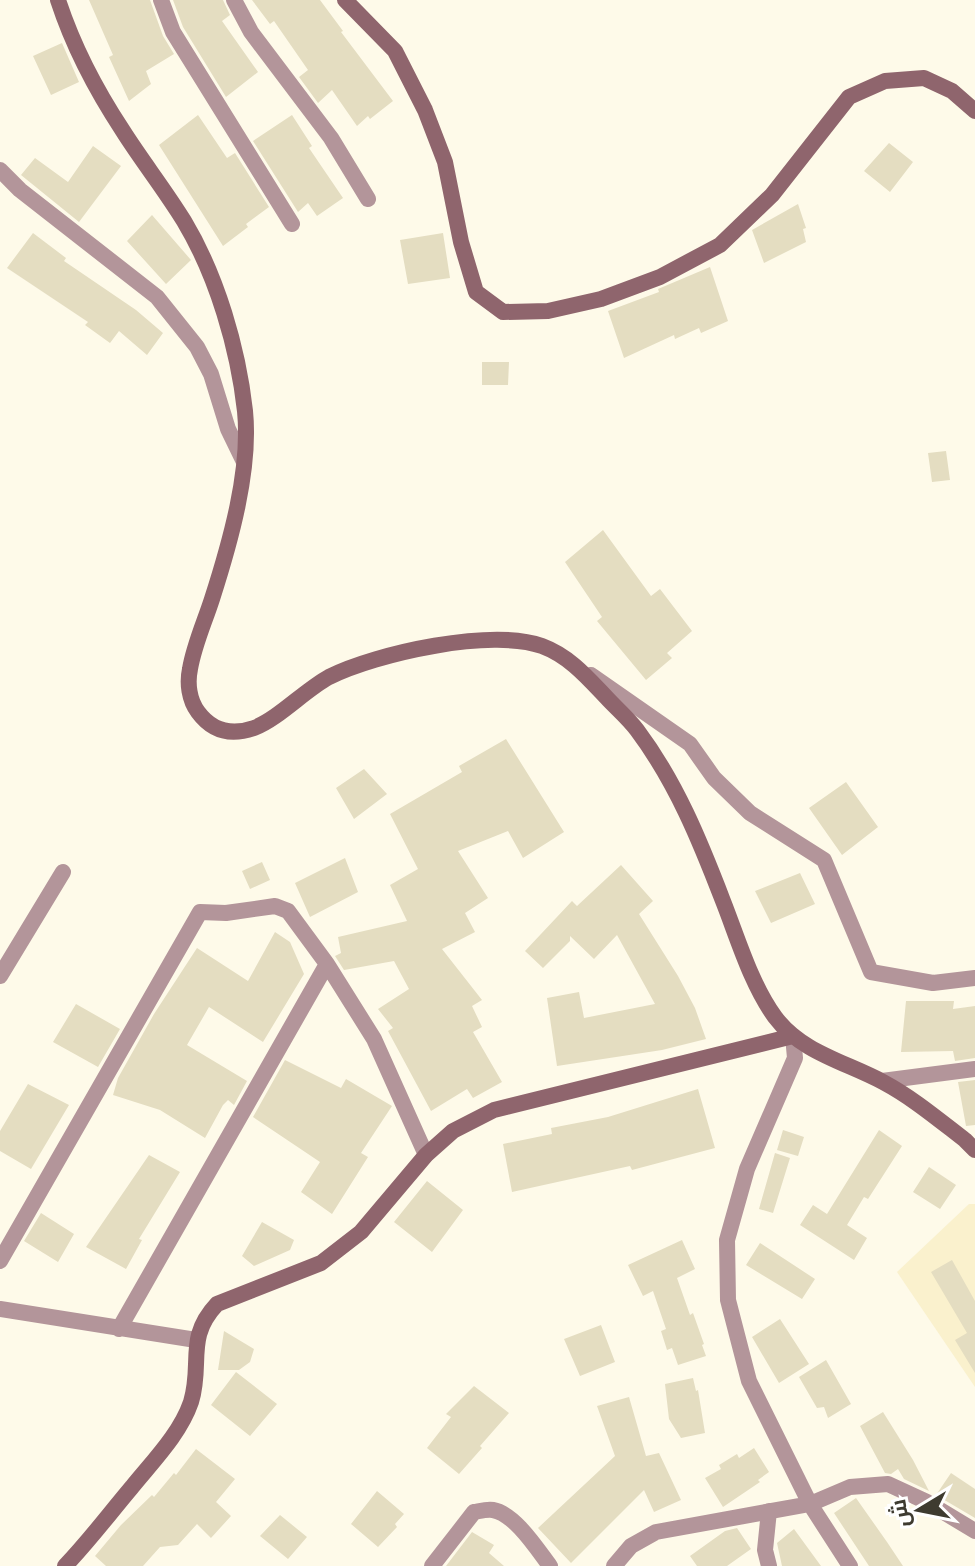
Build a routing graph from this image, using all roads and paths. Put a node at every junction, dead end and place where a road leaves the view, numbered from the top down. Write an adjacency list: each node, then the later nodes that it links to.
1 (58, 0): 9 (main road)
2 (161, 0): 8 (street)
3 (234, 0): 7 (street)
4 (345, 0): 5 (main road)
5 (975, 111)
6 (0, 170): 9 (street)
7 (368, 199)
8 (292, 224)
9 (244, 462): 10 (main road)
10 (574, 663): 14 (street); 15 (main road)
11 (63, 872): 13 (street)
12 (327, 964): 19 (street); 20 (street); 22 (street)
13 (0, 976)
14 (975, 978)
15 (793, 1036): 17 (main road); 19 (main road); 24 (street)
16 (975, 1069): 17 (street)
17 (882, 1081): 18 (main road)
18 (972, 1144)
19 (426, 1155): 23 (main road)
20 (0, 1261)
21 (0, 1309): 22 (street)
22 (119, 1329): 23 (street)
23 (196, 1340): 27 (main road)
24 (810, 1504): 25 (street); 26 (street); 32 (street)
25 (769, 1511): 30 (street); 31 (street)
26 (975, 1531)
27 (65, 1566)
28 (432, 1566): 29 (street)
29 (550, 1566)
30 (614, 1566)
31 (769, 1566)
32 (850, 1566)

